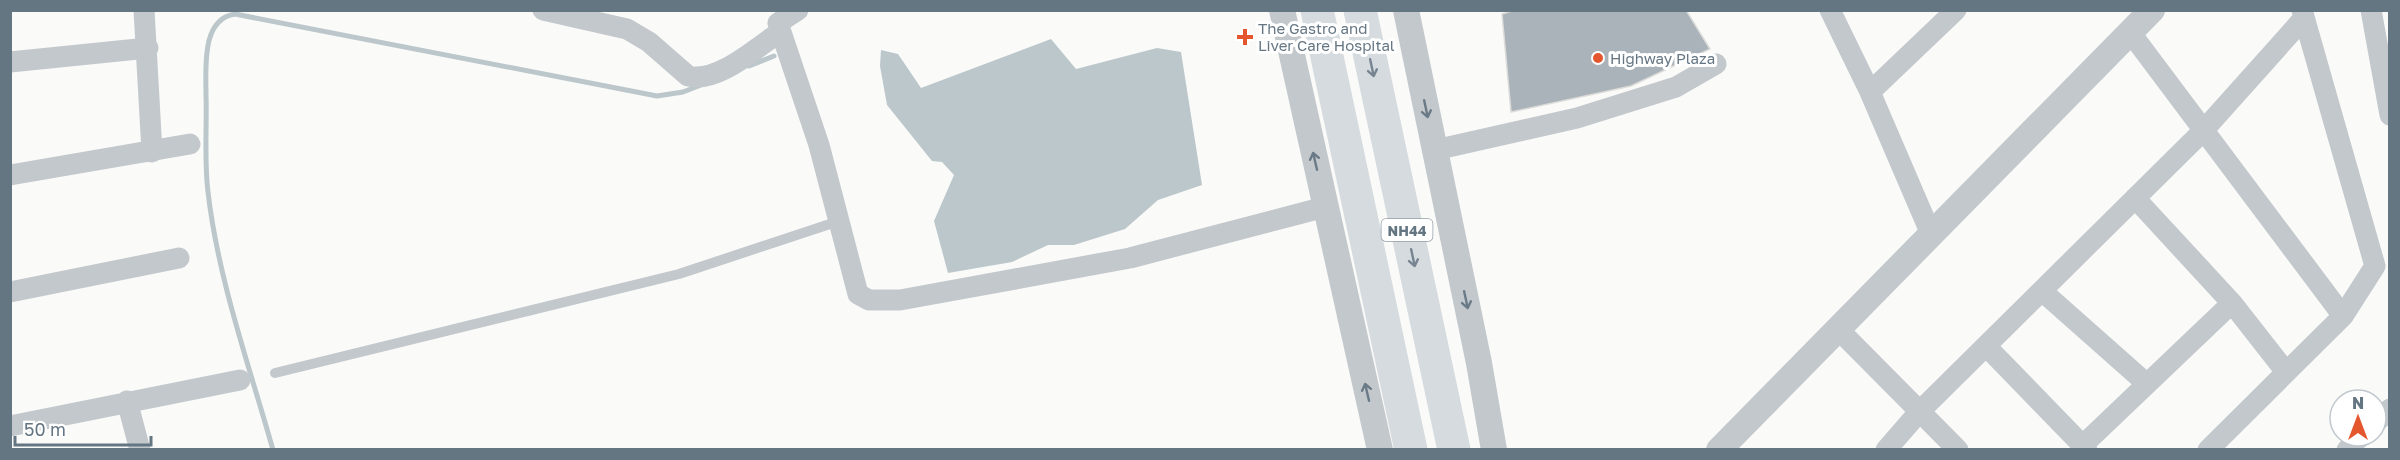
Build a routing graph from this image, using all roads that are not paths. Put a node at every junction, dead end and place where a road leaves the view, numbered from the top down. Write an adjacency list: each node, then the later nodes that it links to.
1 (543, 10): 13 (street)
2 (798, 10): 13 (street)
3 (1282, 10): 26 (street, one-way to 3)
4 (1317, 10): 46 (highway, NH44)
5 (1360, 10): 47 (highway, NH44, one-way to 47)
6 (1406, 10): 22 (street, one-way to 22)
7 (1956, 10): 18 (street)
8 (2152, 10): 14 (street)
9 (2371, 10): 19 (street)
10 (142, 11): 15 (street)
11 (1837, 14): 18 (street)
12 (2303, 14): 20 (street); 33 (street)
13 (780, 32): 27 (street)
14 (2130, 32): 20 (street); 28 (street)
15 (148, 48): 16 (street); 23 (street)
16 (10, 62)
17 (1716, 64): 22 (street)
18 (1870, 92): 28 (street)
19 (2390, 115)
20 (2202, 132): 25 (street); 33 (street)
21 (190, 144): 23 (street)
22 (1435, 150): 48 (street, one-way to 48)
23 (152, 152): 24 (street)
24 (10, 175)
25 (2136, 198): 30 (street); 32 (street)
26 (1325, 207): 27 (street); 45 (street, one-way to 26)
27 (839, 221): 37 (lane)
28 (1931, 234): 34 (street)
29 (179, 258): 31 (street)
30 (2042, 291): 35 (street); 39 (street)
31 (10, 292)
32 (2232, 303): 36 (street); 39 (street)
33 (2343, 316): 36 (street)
34 (1838, 329): 41 (street); 49 (street)
35 (1986, 346): 41 (street); 43 (street)
36 (2286, 372): 52 (street)
37 (275, 374)
38 (240, 380): 40 (street)
39 (2147, 384): 43 (street)
40 (128, 401): 42 (street); 44 (street)
41 (1919, 412): 50 (street); 51 (street)
42 (10, 426)
43 (2085, 447)
44 (140, 450)
45 (1380, 450)
46 (1411, 450)
47 (1454, 450)
48 (1494, 450)
49 (1719, 450)
50 (1886, 450)
51 (1958, 450)
52 (2208, 450)

